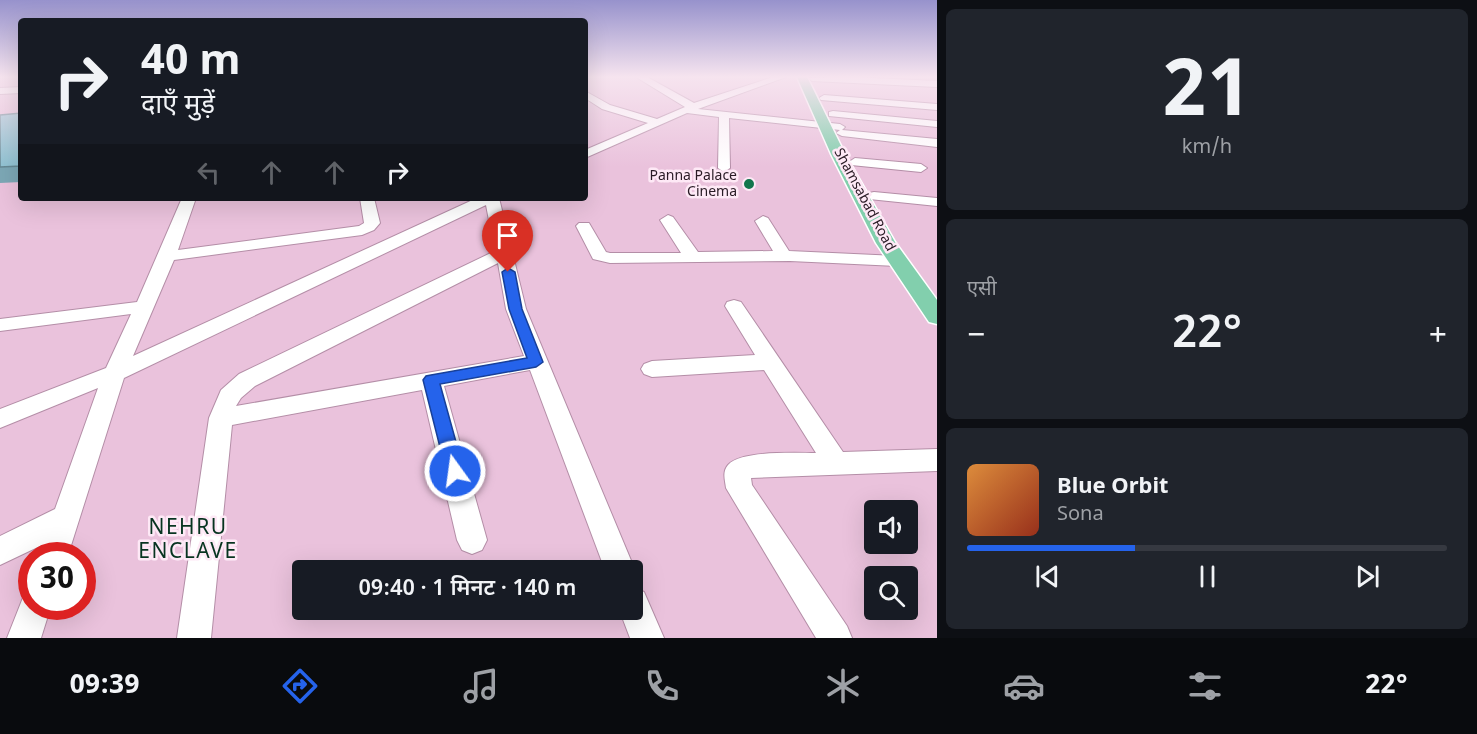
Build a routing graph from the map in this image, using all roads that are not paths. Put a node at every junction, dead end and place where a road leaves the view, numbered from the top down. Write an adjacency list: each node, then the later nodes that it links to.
1 (686, 107): 6 (street)
2 (695, 107): 6 (street)
3 (824, 107): 10 (main road, Shamsabad Road)
4 (828, 107): 10 (main road, Shamsabad Road)
5 (598, 108): 8 (street)
6 (689, 109): 7 (street); 8 (street)
7 (724, 115): 10 (street); 14 (street)
8 (656, 122): 12 (street)
9 (937, 124): 10 (street)
10 (835, 125): 11 (street); 13 (main road, Shamsabad Road); 30 (main road, Shamsabad Road)
11 (937, 143)
12 (588, 153)
13 (855, 162): 15 (street); 16 (main road, Shamsabad Road)
14 (724, 168)
15 (921, 168)
16 (874, 196): 21 (street); 31 (main road, Shamsabad Road)
17 (188, 201): 28 (street)
18 (368, 201): 28 (street)
19 (477, 201): 22 (street)
20 (492, 201): 26 (street)
21 (937, 202)
22 (458, 205): 39 (street)
23 (668, 220): 29 (street)
24 (763, 221): 27 (street)
25 (584, 226): 29 (street)
26 (505, 253): 36 (street); 41 (street)
27 (783, 255): 29 (street); 30 (street)
28 (167, 256): 33 (street)
29 (694, 259)
30 (897, 261): 34 (main road, Shamsabad Road)
31 (937, 291)
32 (734, 306): 37 (street)
33 (144, 307): 35 (street); 39 (street)
34 (937, 317)
35 (0, 326)
36 (536, 362): 40 (street); 49 (street)
37 (769, 362): 38 (street); 44 (street)
38 (652, 369)
39 (115, 373): 42 (street); 45 (street)
40 (431, 380): 41 (street); 46 (street)
41 (221, 418): 53 (street)
42 (0, 419)
43 (937, 460): 44 (street)
44 (836, 463): 55 (street)
45 (67, 517): 47 (street); 48 (street)
46 (472, 540)
47 (58, 542)
48 (0, 551)
49 (616, 560)
50 (31, 620): 52 (street)
51 (640, 620): 54 (street)
52 (24, 638)
53 (194, 638)
54 (647, 638)
55 (835, 638)

